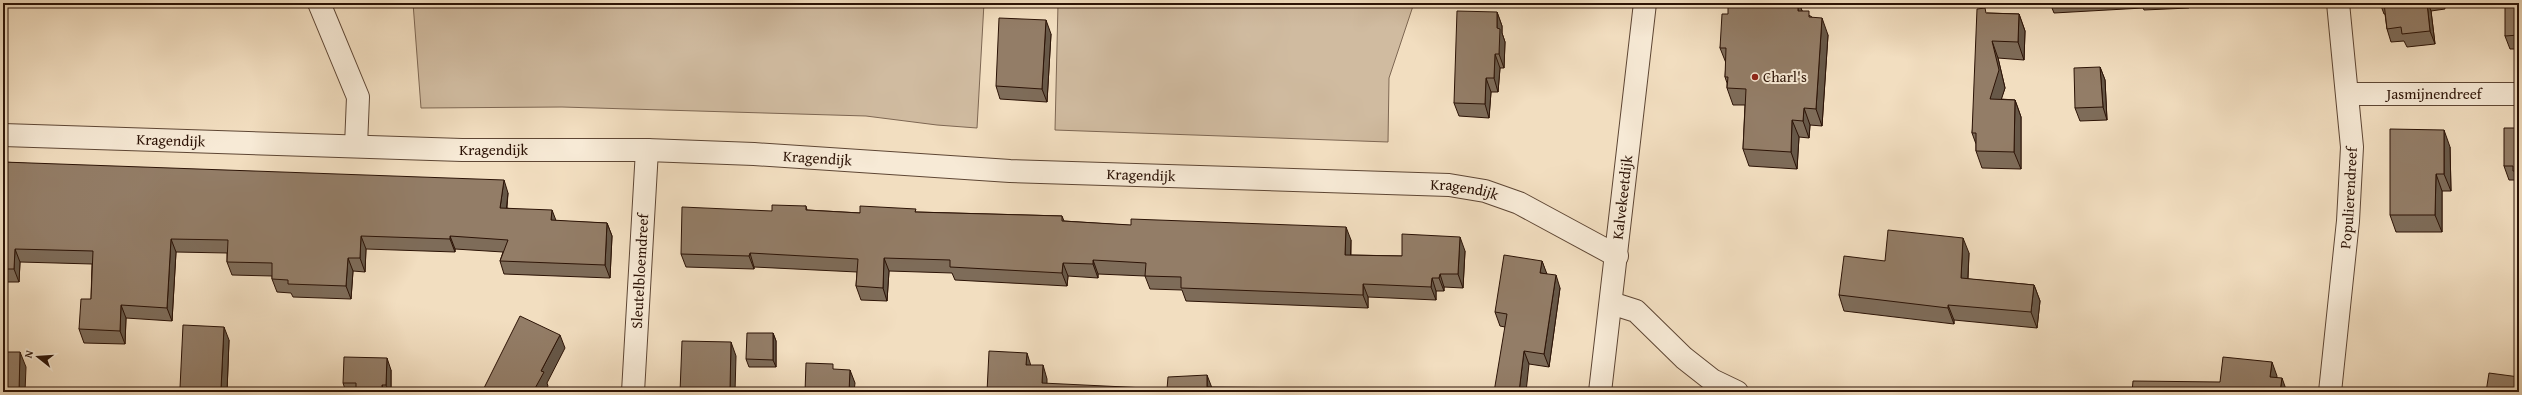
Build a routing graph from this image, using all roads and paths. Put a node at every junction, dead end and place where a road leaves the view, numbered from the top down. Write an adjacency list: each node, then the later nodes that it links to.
1 (319, 3): 7 (street)
2 (1645, 3): 9 (street, Kalvekeetdijk)
3 (2338, 3): 4 (street, Populierendreef)
4 (2348, 94): 5 (street, Jasmijnendreef); 14 (street, Populierendreef)
5 (2519, 94)
6 (3, 135): 7 (street, Kragendijk)
7 (356, 146): 8 (street, Kragendijk)
8 (647, 150): 9 (street, Kragendijk); 11 (street, Sleutelbloemdreef)
9 (1617, 256): 10 (street, Kalvekeetdijk)
10 (1611, 303): 12 (street, Kalvekeetdijk); 13 (street)
11 (633, 392)
12 (1600, 392)
13 (1737, 392)
14 (2330, 392)

